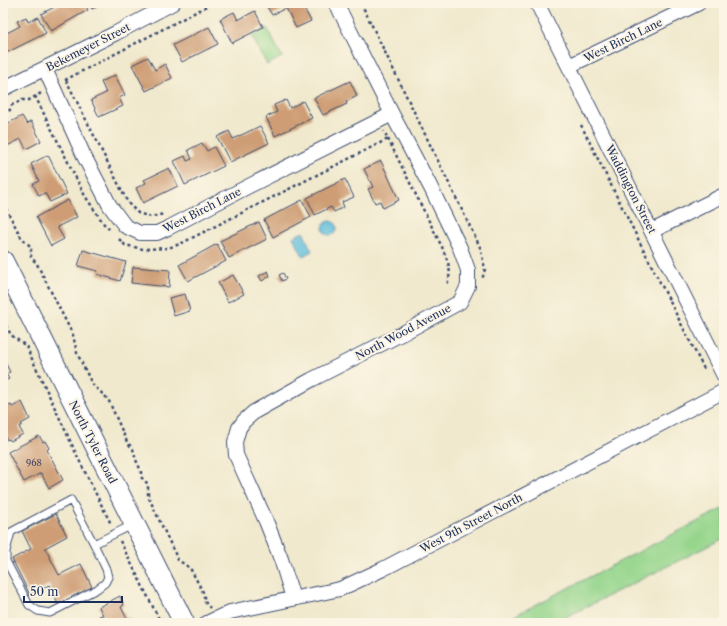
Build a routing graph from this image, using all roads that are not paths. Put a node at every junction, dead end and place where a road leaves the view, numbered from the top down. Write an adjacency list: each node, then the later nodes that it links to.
1 (173, 3): 6 (street, Bekemeyer Street)
2 (336, 3): 8 (street, North Wood Avenue)
3 (537, 3): 5 (street, Waddington Street)
4 (699, 3): 5 (street, West Birch Lane)
5 (569, 66): 10 (street, Waddington Street)
6 (45, 69): 7 (street, Bekemeyer Street); 8 (street, West Birch Lane)
7 (3, 89)
8 (392, 114): 16 (street, North Wood Avenue)
9 (724, 195): 10 (street)
10 (652, 231): 12 (street, Waddington Street)
11 (3, 262): 14 (main road, North Tyler Road)
12 (724, 376)
13 (721, 393): 16 (street, West 9th Street North)
14 (134, 524): 15 (lane); 18 (main road, North Tyler Road)
15 (94, 544): 15 (lane)
16 (293, 598): 17 (street, West 9th Street North)
17 (211, 621)
18 (184, 623)

